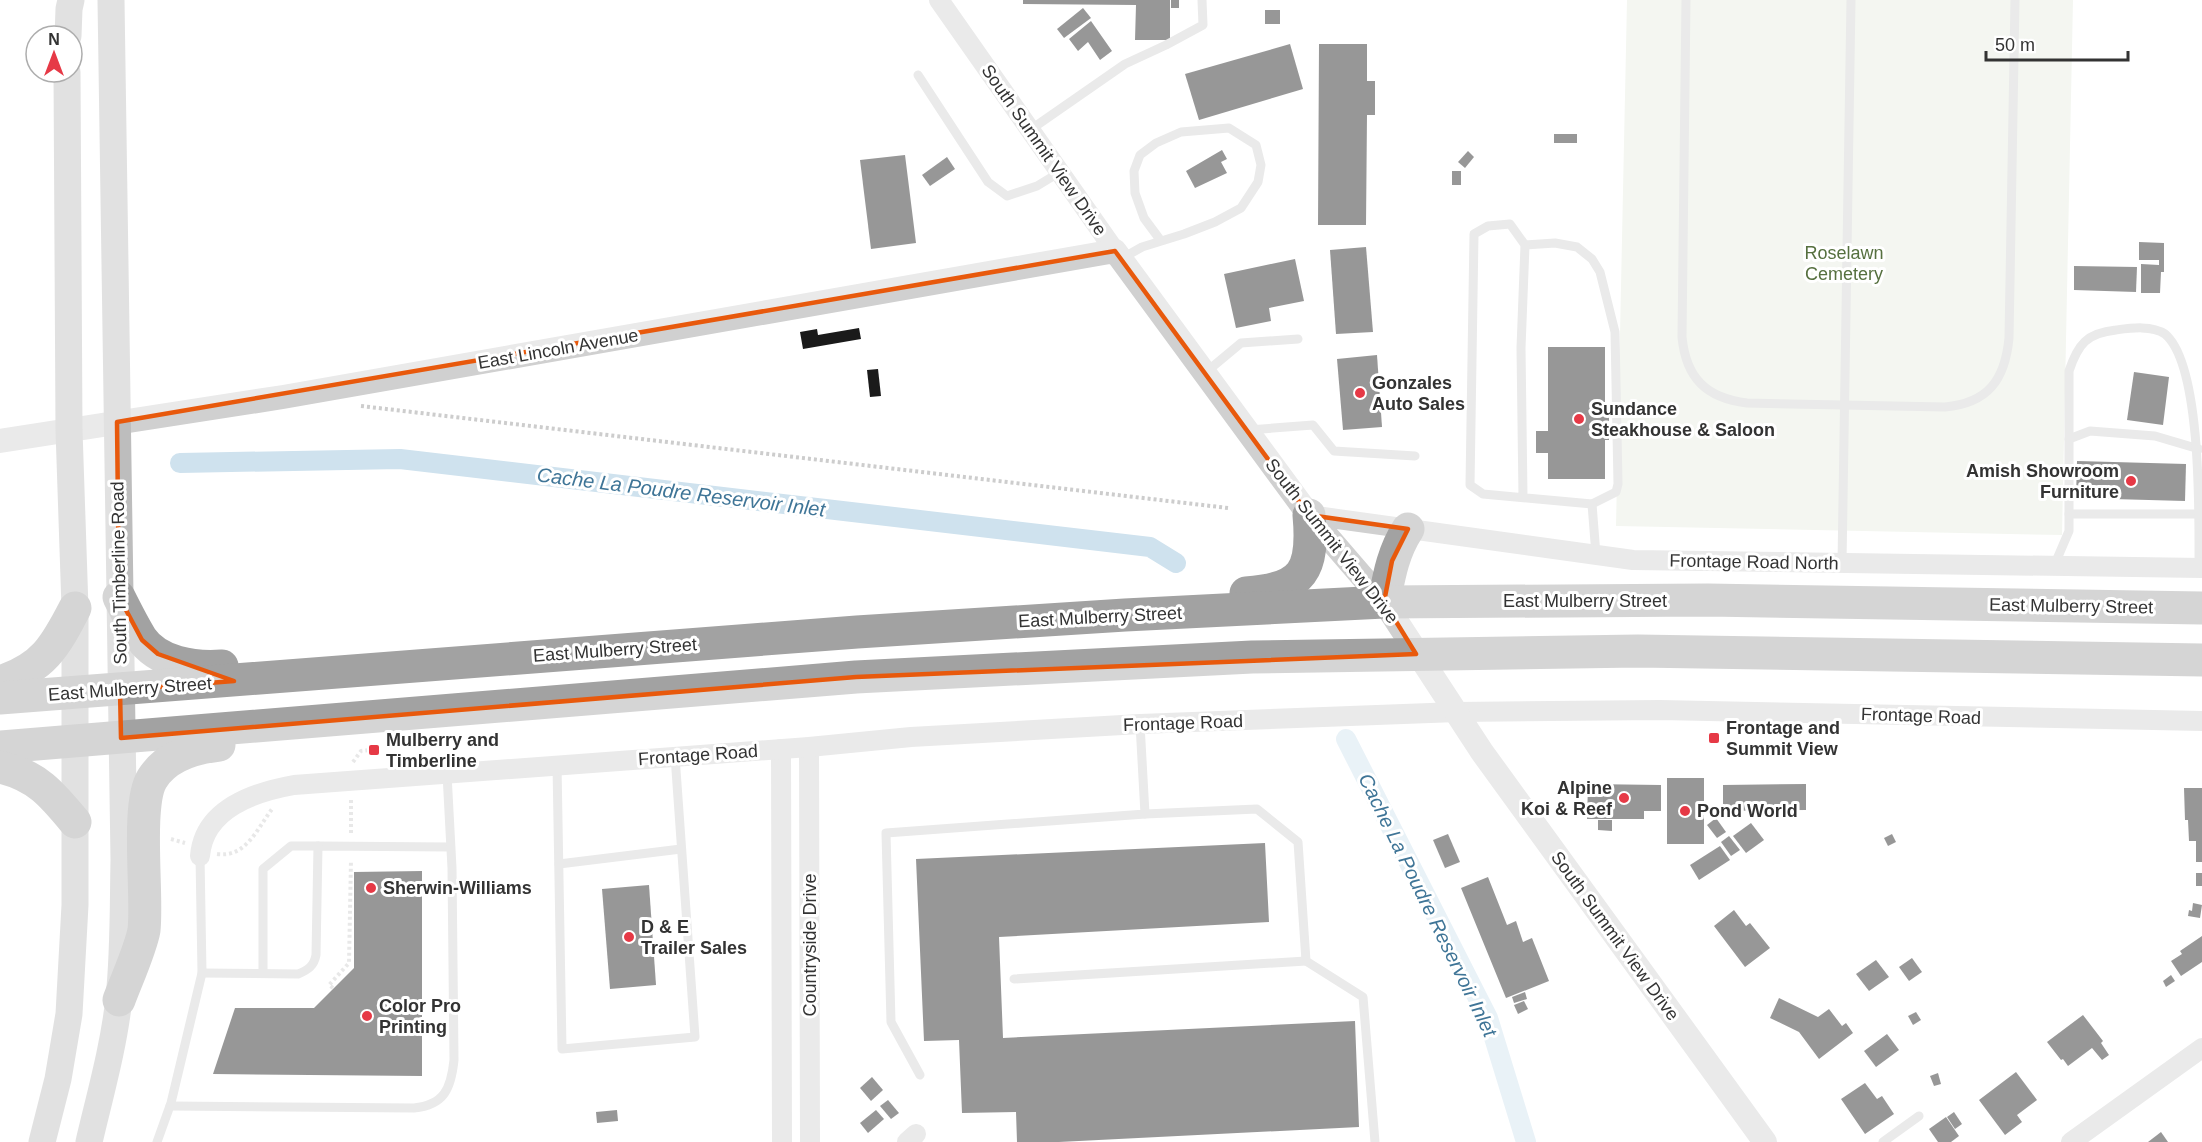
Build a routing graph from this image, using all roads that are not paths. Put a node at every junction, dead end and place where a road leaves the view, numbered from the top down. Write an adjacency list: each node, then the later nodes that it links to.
1 (71, 0): 8 (main road)
2 (111, 0): 19 (main road, South Timberline Road)
3 (939, 0): 11 (street, South Summit View Drive)
4 (1202, 0): 11 (lane)
5 (1686, 0): 18 (lane)
6 (1851, 0): 18 (lane)
7 (2015, 0): 18 (lane)
8 (68, 24)
9 (918, 75): 12 (lane)
10 (67, 84): 20 (main road)
11 (1030, 130): 12 (street, South Summit View Drive)
12 (1060, 172): 15 (street, South Summit View Drive)
13 (1161, 241): 13 (lane); 15 (lane)
14 (1525, 245): 26 (lane); 26 (lane); 27 (lane)
15 (1118, 255): 17 (street, South Summit View Drive); 19 (street, East Lincoln Avenue)
16 (1298, 339): 17 (lane)
17 (1205, 374): 21 (street, South Summit View Drive)
18 (1845, 405): 33 (lane)
19 (117, 422): 20 (street, East Lincoln Avenue); 36 (main road, South Timberline Road)
20 (69, 430): 23 (street, East Lincoln Avenue); 38 (main road)
21 (1247, 430): 25 (lane); 30 (street, South Summit View Drive)
22 (2069, 439): 24 (lane); 24 (lane); 28 (lane)
23 (0, 441)
24 (2199, 449): 29 (lane)
25 (1415, 456)
26 (1523, 497): 27 (lane)
27 (1592, 504): 32 (lane)
28 (2069, 514): 29 (lane); 34 (lane)
29 (2199, 514): 35 (lane)
30 (1309, 515): 31 (street, Frontage Road North); 37 (street, South Summit View Drive); 40 (highway)
31 (1408, 529): 32 (street, Frontage Road North); 37 (highway)
32 (1596, 555): 33 (street, Frontage Road North)
33 (1842, 563): 34 (street, Frontage Road North)
34 (2054, 566): 35 (street, Frontage Road North)
35 (2201, 568)
36 (119, 597): 41 (highway); 45 (main road, South Timberline Road)
37 (1384, 602): 39 (highway, East Mulberry Street); 40 (highway, East Mulberry Street); 42 (street, South Summit View Drive)
38 (75, 608): 44 (highway); 46 (main road)
39 (2202, 608)
40 (1125, 615): 41 (highway, East Mulberry Street)
41 (642, 648): 45 (highway, East Mulberry Street)
42 (1416, 654): 43 (highway); 48 (highway); 49 (street, South Summit View Drive)
43 (2202, 660)
44 (0, 682)
45 (120, 690): 46 (highway, East Mulberry Street); 52 (main road, South Timberline Road)
46 (75, 693): 47 (highway, East Mulberry Street); 53 (main road)
47 (0, 698)
48 (571, 701): 52 (highway); 72 (highway)
49 (1457, 712): 50 (street, Frontage Road); 51 (street, Frontage Road); 83 (street, South Summit View Drive)
50 (2202, 721)
51 (1140, 724): 55 (street, Frontage Road); 61 (lane)
52 (121, 738): 53 (highway); 72 (main road, South Timberline Road)
53 (75, 741): 54 (highway); 62 (main road)
54 (0, 747)
55 (809, 747): 56 (street, Frontage Road); 81 (street, Countryside Drive)
56 (781, 749): 57 (street, Frontage Road); 80 (street, Countryside Drive)
57 (675, 756): 58 (street, Frontage Road); 65 (lane)
58 (557, 765): 60 (street, Frontage Road); 67 (lane)
59 (0, 767): 62 (highway)
60 (447, 774): 64 (lane); 66 (street, Frontage Road)
61 (1145, 814): 68 (lane); 74 (lane)
62 (75, 822): 77 (main road)
63 (318, 846): 64 (lane); 70 (lane); 70 (lane)
64 (450, 847): 75 (lane)
65 (681, 849): 67 (lane); 67 (lane)
66 (201, 852): 69 (lane)
67 (559, 864)
68 (1306, 961): 71 (lane); 82 (lane)
69 (202, 973): 70 (lane); 75 (lane)
70 (263, 973)
71 (1014, 979)
72 (119, 1000): 78 (main road, South Timberline Road)
73 (2202, 1048): 85 (street)
74 (920, 1075)
75 (170, 1106): 79 (lane)
76 (1918, 1116): 84 (lane)
77 (42, 1142)
78 (89, 1142)
79 (157, 1142)
80 (782, 1142)
81 (810, 1142)
82 (1375, 1142)
83 (1765, 1142)
84 (1883, 1142)
85 (2071, 1142)

